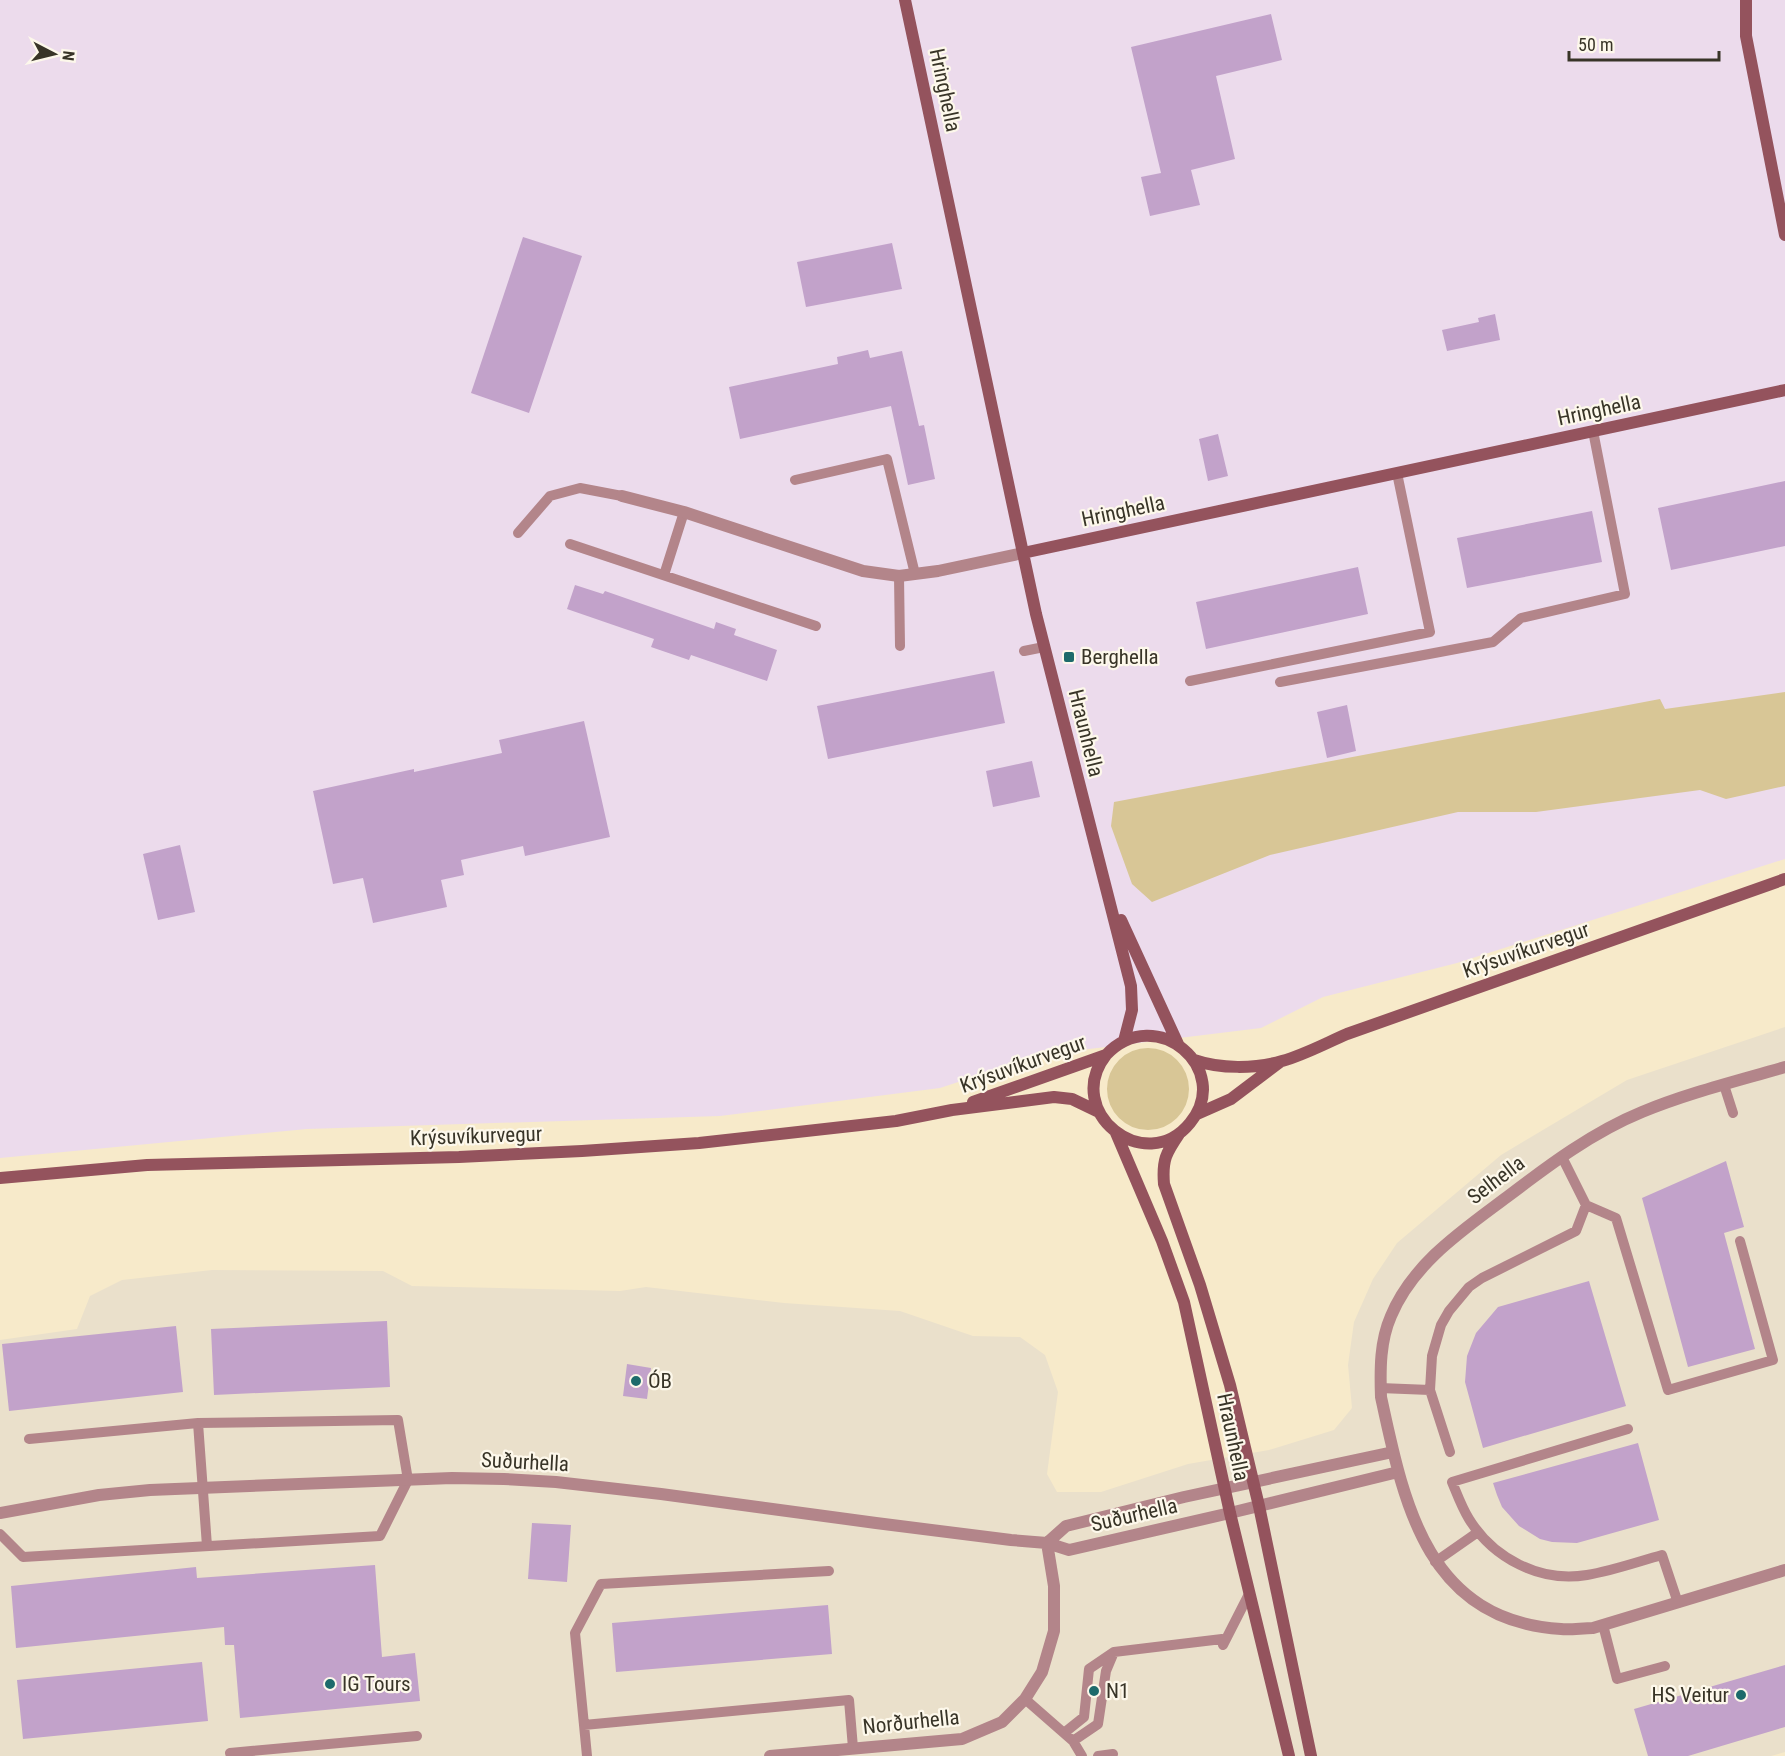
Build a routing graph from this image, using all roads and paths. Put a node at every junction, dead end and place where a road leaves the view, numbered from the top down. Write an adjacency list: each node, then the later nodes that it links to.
1 (905, 0): 12 (street, Hringhella)
2 (1746, 0): 3 (street)
3 (1785, 235)
4 (1785, 390): 5 (street, Hringhella)
5 (1593, 431): 6 (street, Hringhella); 21 (lane)
6 (1397, 473): 12 (street, Hringhella); 20 (lane)
7 (795, 480): 13 (lane)
8 (622, 496): 9 (street); 10 (lane)
9 (684, 512): 14 (lane); 15 (street)
10 (518, 533)
11 (570, 544): 14 (lane)
12 (1023, 553): 13 (street); 18 (street, Hraunhella)
13 (915, 574): 15 (street)
14 (664, 575): 16 (lane)
15 (899, 576): 17 (lane)
16 (816, 626)
17 (900, 646)
18 (1044, 647): 19 (lane); 23 (street, Hraunhella)
19 (1023, 651)
20 (1190, 681)
21 (1280, 682)
22 (1785, 879): 28 (street, Krýsuvíkurvegur)
23 (1106, 887): 24 (street, Hraunhella); 25 (street, Hraunhella)
24 (1124, 1041): 25 (street); 26 (street)
25 (1178, 1044): 27 (street)
26 (1106, 1055): 31 (street, Krýsuvíkurvegur); 32 (street)
27 (1194, 1060): 28 (street, Krýsuvíkurvegur); 34 (street)
28 (1281, 1061): 34 (street, Krýsuvíkurvegur)
29 (1785, 1067): 30 (street, Selhella)
30 (1724, 1085): 33 (lane); 37 (street, Selhella)
31 (952, 1110): 32 (street, Krýsuvíkurvegur); 38 (street, Krýsuvíkurvegur)
32 (1099, 1112): 35 (street)
33 (1733, 1113)
34 (1197, 1114): 36 (street)
35 (1116, 1133): 36 (street); 52 (street, Hraunhella)
36 (1179, 1134): 50 (street, Hraunhella)
37 (1562, 1156): 39 (lane); 41 (street, Selhella)
38 (0, 1178)
39 (1586, 1205): 40 (lane); 42 (lane)
40 (1740, 1241)
41 (1380, 1388): 42 (lane); 46 (street, Selhella)
42 (1430, 1390): 47 (lane)
43 (198, 1423): 45 (lane); 49 (lane); 51 (lane)
44 (1628, 1429): 56 (lane)
45 (28, 1439)
46 (1393, 1452): 48 (street, Selhella); 50 (street)
47 (1450, 1452)
48 (1398, 1472): 53 (street); 60 (street, Selhella)
49 (408, 1480): 51 (street, Suðurhella); 58 (street, Suðurhella); 59 (lane)
50 (1254, 1482): 52 (street); 53 (street, Hraunhella)
51 (202, 1488): 54 (street, Suðurhella); 59 (lane)
52 (1224, 1488): 55 (street, Hraunhella); 58 (street, Suðurhella)
53 (1259, 1506): 55 (street); 81 (street, Hraunhella)
54 (0, 1513)
55 (1230, 1513): 58 (street, Suðurhella); 63 (street, Hraunhella)
56 (1478, 1532): 60 (lane); 64 (lane)
57 (0, 1534): 59 (lane)
58 (1047, 1543): 68 (street, Norðurhella)
59 (207, 1546)
60 (1435, 1562): 65 (street, Selhella)
61 (1785, 1570): 64 (street, Selhella)
62 (829, 1571): 69 (lane)
63 (1249, 1594): 66 (lane); 80 (street, Hraunhella)
64 (1678, 1603): 65 (street, Selhella)
65 (1603, 1625): 67 (lane)
66 (1114, 1652): 70 (lane); 72 (lane)
67 (1665, 1666)
68 (1025, 1699): 70 (lane); 73 (street, Norðurhella)
69 (584, 1725): 73 (lane); 76 (lane)
70 (1064, 1733): 72 (lane)
71 (417, 1736): 75 (lane)
72 (1073, 1741): 78 (lane)
73 (847, 1751): 77 (street, Norðurhella)
74 (1113, 1754): 79 (lane)
75 (231, 1756)
76 (587, 1756)
77 (771, 1756)
78 (1082, 1756)
79 (1098, 1756)
80 (1289, 1756)
81 (1311, 1756)

